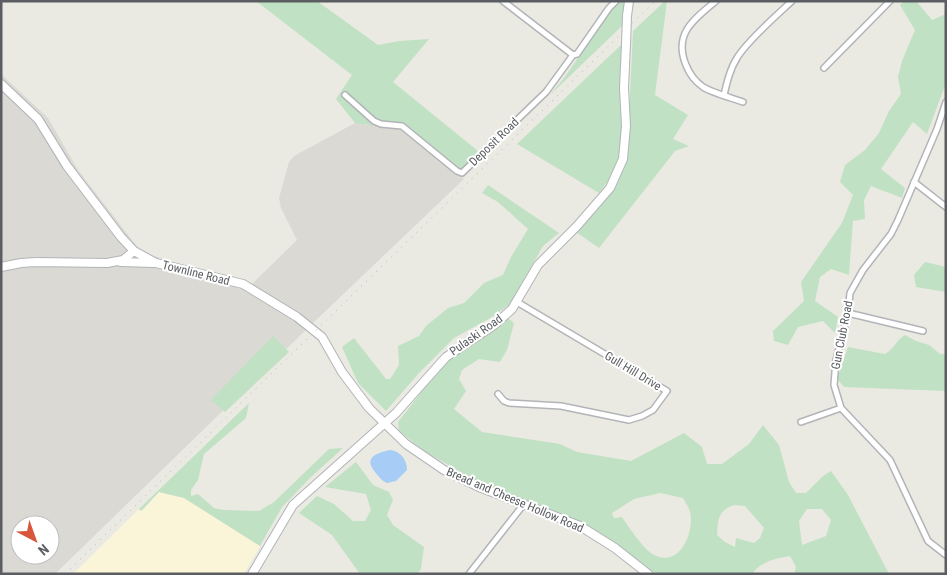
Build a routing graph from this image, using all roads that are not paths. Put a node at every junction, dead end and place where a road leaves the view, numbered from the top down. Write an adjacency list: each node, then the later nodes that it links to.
1 (504, 1): 7 (street)
2 (616, 1): 7 (street, Deposit Road)
3 (629, 1): 20 (main road, Pulaski Road, bridge)
4 (716, 1): 11 (street)
5 (792, 1): 11 (street)
6 (890, 1): 8 (street)
7 (573, 55): 10 (street, Deposit Road)
8 (824, 68)
9 (1, 84): 16 (main road, Townline Road)
10 (345, 95)
11 (724, 95): 12 (street)
12 (743, 102)
13 (946, 102): 14 (street, Gun Club Road)
14 (914, 182): 15 (street); 21 (street, Gun Club Road)
15 (946, 207)
16 (134, 251): 17 (main road); 18 (main road, Townline Road)
17 (119, 261): 18 (main road); 19 (main road)
18 (156, 263): 25 (main road, Townline Road)
19 (1, 267)
20 (518, 302): 23 (street, Gull Hill Drive); 25 (main road, Pulaski Road)
21 (848, 313): 22 (street); 24 (street, Gun Club Road)
22 (923, 331)
23 (498, 394)
24 (841, 408): 26 (street); 28 (street, Gun Club Road)
25 (384, 422): 27 (main road, Bread and Cheese Hollow Road); 29 (main road, Pulaski Road)
26 (800, 422)
27 (524, 504): 30 (street); 31 (main road, Bread and Cheese Hollow Road)
28 (946, 555)
29 (252, 574)
30 (469, 574)
31 (648, 574)

